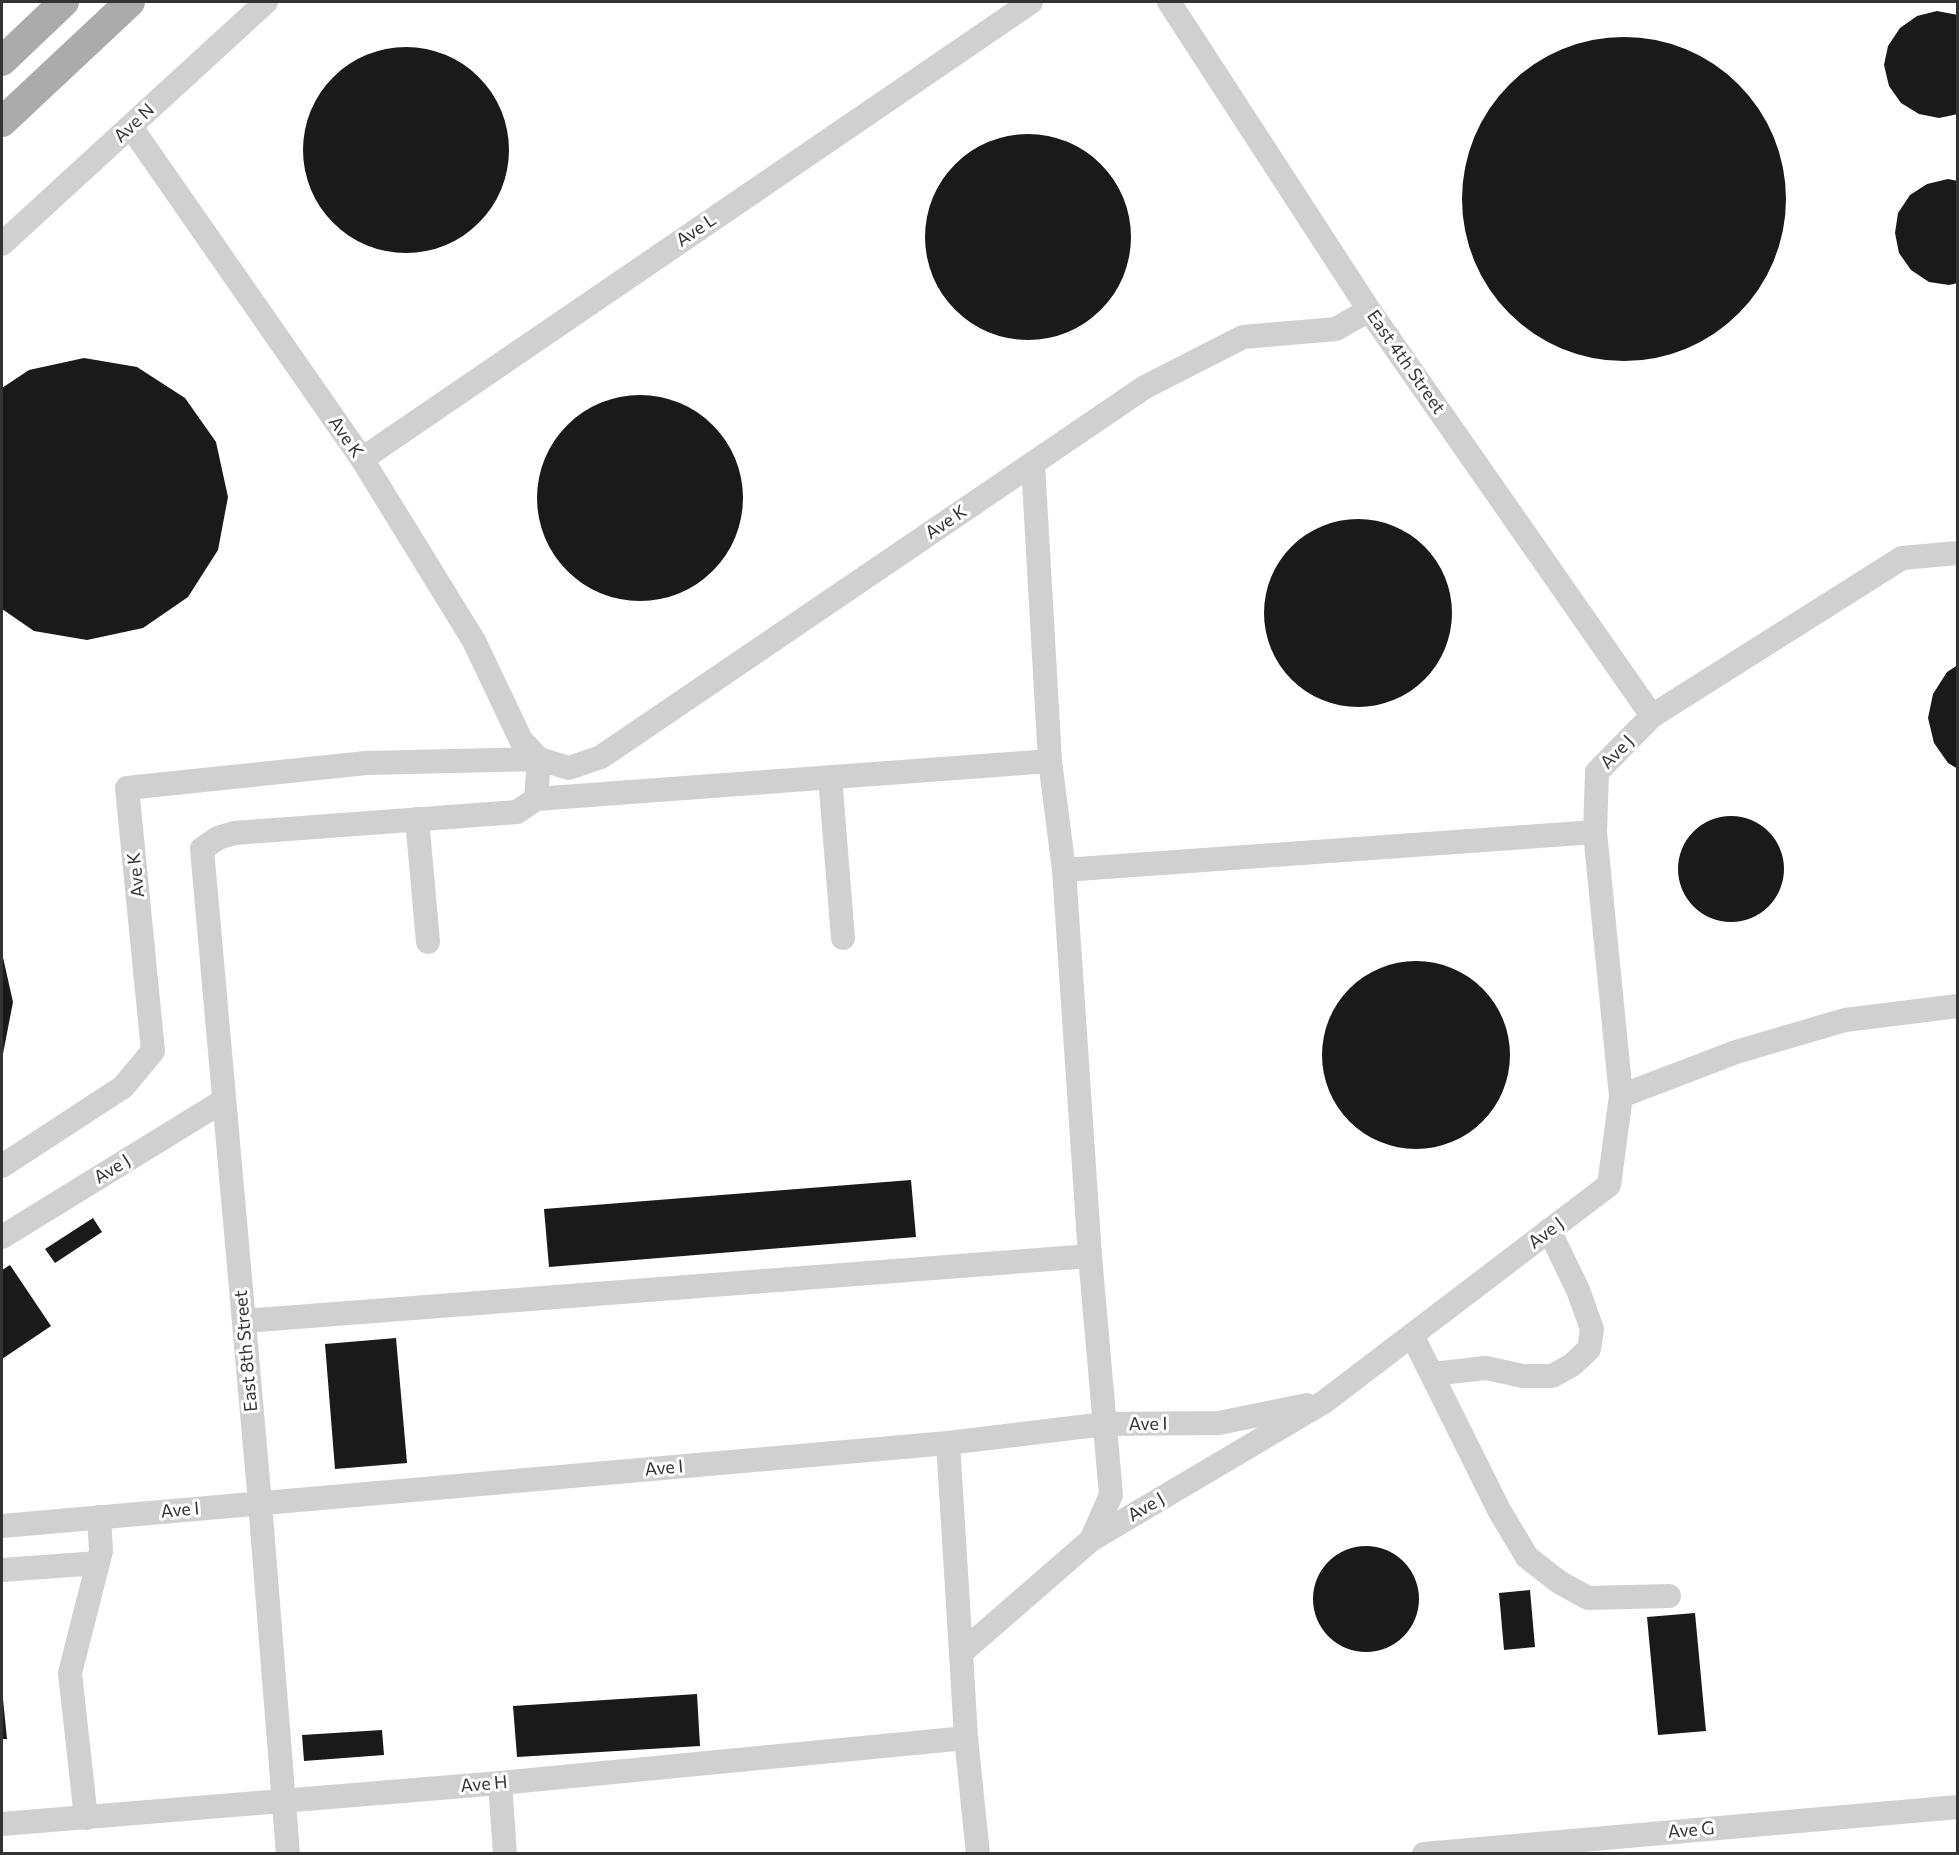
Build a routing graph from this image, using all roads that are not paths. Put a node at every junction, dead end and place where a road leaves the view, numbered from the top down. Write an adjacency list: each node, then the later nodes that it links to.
1 (64, 2): 6 (main road)
2 (130, 2): 7 (main road)
3 (266, 2): 8 (street, Ave N)
4 (1031, 2): 11 (street, Ave L)
5 (1174, 3): 10 (street, East 4th Street)
6 (2, 61)
7 (2, 122)
8 (130, 127): 9 (street, Ave N); 11 (street, Ave K)
9 (2, 244)
10 (1369, 310): 12 (street, Ave K); 14 (street, East 4th Street)
11 (362, 459): 15 (street, Ave K)
12 (1032, 464): 15 (street, Ave K); 16 (street)
13 (1958, 553): 14 (street, Ave J)
14 (1652, 716): 20 (street, Ave J)
15 (539, 759): 18 (street); 27 (street, Ave K)
16 (1050, 761): 17 (street); 21 (street)
17 (830, 777): 18 (street); 22 (street)
18 (536, 799): 19 (street)
19 (417, 819): 23 (street); 26 (street, East 8th Street)
20 (1595, 832): 21 (street); 25 (street, Ave J)
21 (1064, 870): 30 (street)
22 (843, 938)
23 (428, 942)
24 (1958, 1006): 25 (street)
25 (1621, 1096): 28 (street, Ave J)
26 (223, 1101): 29 (street, Ave J); 31 (street, East 8th Street)
27 (2, 1166)
28 (1549, 1230): 32 (street, Ave J); 33 (street)
29 (2, 1237)
30 (1090, 1256): 31 (street); 35 (street)
31 (244, 1321): 37 (street, East 8th Street)
32 (1412, 1335): 33 (street); 34 (street, Ave J)
33 (1432, 1374): 43 (street)
34 (1324, 1402): 35 (street, Ave I); 40 (street, Ave J)
35 (1105, 1424): 36 (street, Ave I); 40 (street)
36 (948, 1443): 37 (street, Ave I); 44 (street)
37 (260, 1503): 38 (street, Ave I); 47 (street, East 8th Street)
38 (99, 1517): 39 (street, Ave I); 41 (street)
39 (2, 1526)
40 (1090, 1540): 44 (street, Ave J)
41 (98, 1563): 42 (street); 49 (street)
42 (2, 1570)
43 (1669, 1596)
44 (961, 1653): 45 (street)
45 (966, 1738): 46 (street, Ave H); 53 (street)
46 (500, 1783): 47 (street, Ave H); 52 (street)
47 (283, 1802): 49 (street, Ave H); 51 (street, East 8th Street)
48 (1958, 1807): 54 (street, Ave G)
49 (86, 1818): 50 (street, Ave H)
50 (2, 1824)
51 (288, 1854)
52 (505, 1854)
53 (978, 1854)
54 (1424, 1854)

